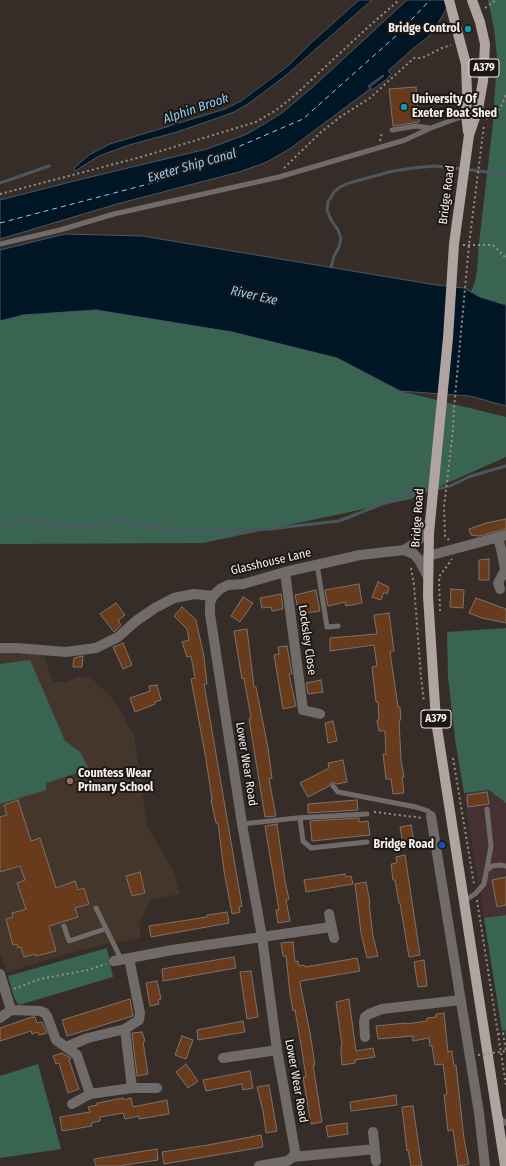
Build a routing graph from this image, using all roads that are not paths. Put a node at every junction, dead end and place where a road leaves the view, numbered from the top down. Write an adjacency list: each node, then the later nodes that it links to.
1 (449, 0): 3 (main road, Bridge Road / A379)
2 (472, 0): 6 (main road, Bridge Road / A379)
3 (466, 115): 4 (lane); 6 (main road, Bridge Road / A379)
4 (431, 128): 5 (lane); 7 (lane)
5 (392, 130)
6 (469, 135): 8 (main road, Bridge Road / A379)
7 (0, 244)
8 (430, 519): 10 (street); 11 (main road, Bridge Road / A379)
9 (502, 536): 11 (street); 13 (street)
10 (404, 550): 12 (street, Glasshouse Lane); 15 (street)
11 (428, 556): 15 (main road, Bridge Road / A379)
12 (317, 564): 14 (street, Glasshouse Lane); 18 (lane)
13 (505, 570): 16 (street)
14 (285, 572): 17 (street, Glasshouse Lane); 20 (street, Locksley Close)
15 (428, 577): 30 (main road, Bridge Road / A379)
16 (500, 589)
17 (213, 596): 19 (street); 26 (street, Lower Wear Road)
18 (338, 626)
19 (0, 648)
20 (320, 714)
21 (333, 786): 25 (lane)
22 (487, 809): 29 (lane)
23 (367, 814): 24 (lane)
24 (300, 818): 26 (lane); 27 (lane)
25 (431, 818): 40 (street)
26 (242, 824): 36 (street, Lower Wear Road)
27 (367, 842)
28 (506, 866): 29 (lane)
29 (487, 870): 30 (lane)
30 (464, 901): 52 (main road, Bridge Road / A379)
31 (96, 908): 35 (lane)
32 (329, 914): 34 (street)
33 (64, 926): 35 (lane)
34 (331, 927): 36 (street); 37 (street)
35 (105, 929): 38 (lane)
36 (262, 937): 38 (street); 46 (street, Lower Wear Road)
37 (334, 938)
38 (121, 959): 43 (street)
39 (0, 974): 41 (street)
40 (461, 1000): 44 (street); 59 (street)
41 (11, 1010): 42 (street); 45 (street)
42 (0, 1018)
43 (125, 1029): 45 (street); 48 (street)
44 (365, 1036)
45 (66, 1047): 50 (street)
46 (277, 1050): 47 (street); 56 (street, Lower Wear Road)
47 (223, 1058)
48 (132, 1088): 49 (street); 50 (street)
49 (157, 1088)
50 (90, 1094): 51 (street)
51 (72, 1104)
52 (498, 1115): 53 (lane); 60 (main road, A379)
53 (506, 1124)
54 (373, 1132): 55 (street)
55 (375, 1149): 56 (street); 57 (street)
56 (293, 1157): 58 (street)
57 (376, 1161)
58 (259, 1166)
59 (485, 1166)
60 (505, 1166)

